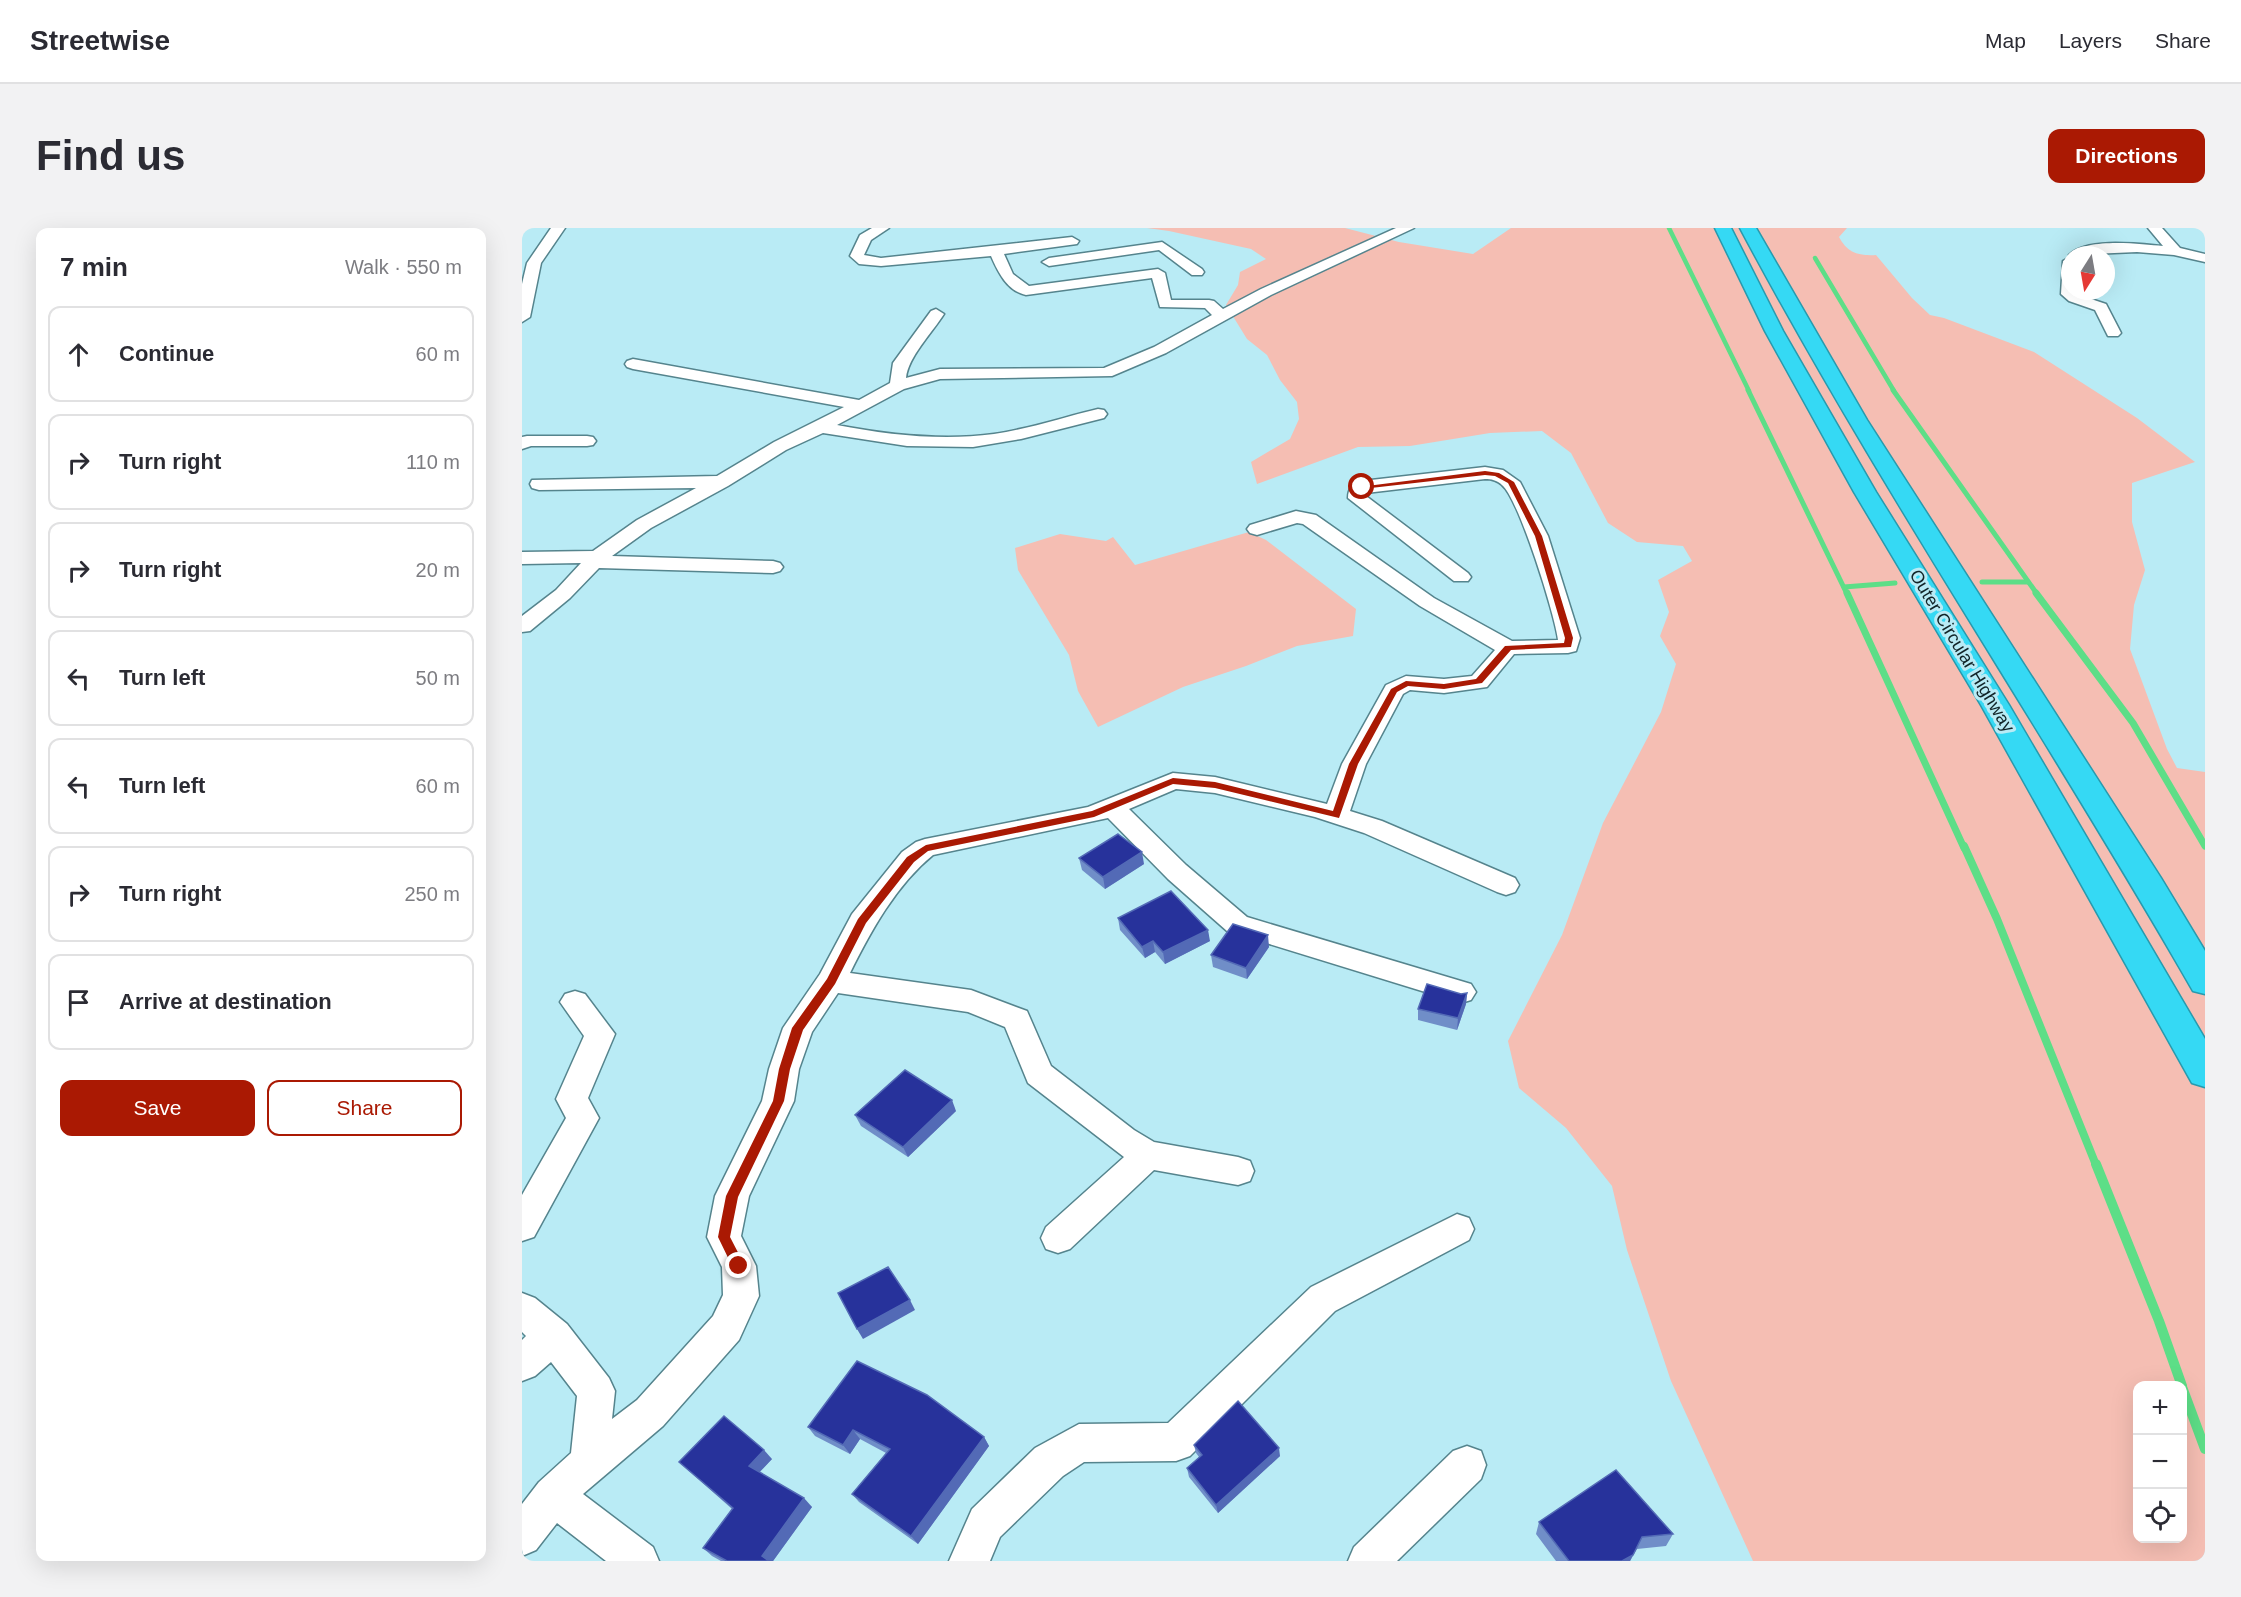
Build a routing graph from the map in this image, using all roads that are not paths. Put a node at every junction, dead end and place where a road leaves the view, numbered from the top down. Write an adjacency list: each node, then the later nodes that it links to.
1 (558, 228): 16 (street)
2 (882, 228): 9 (street)
3 (1407, 228): 17 (street)
4 (1722, 228): 42 (highway, Outer Circular Highway)
5 (1748, 228): 39 (highway, Outer Circular Highway)
6 (2155, 228): 10 (street)
7 (1072, 241): 9 (street)
8 (2115, 249): 10 (street)
9 (996, 251): 17 (street)
10 (2174, 251): 11 (street)
11 (2205, 258)
12 (1036, 264): 13 (street)
13 (1197, 272)
14 (2080, 300): 18 (street)
15 (936, 314): 20 (street)
16 (522, 317)
17 (1223, 317): 20 (street)
18 (2113, 333)
19 (633, 364): 21 (street)
20 (898, 385): 21 (street)
21 (860, 405): 23 (street)
22 (1098, 414): 23 (street)
23 (821, 427): 26 (street)
24 (587, 441): 25 (street)
25 (522, 444)
26 (722, 482): 27 (street); 30 (street)
27 (539, 484)
28 (1257, 529): 34 (street)
29 (522, 558): 30 (street)
30 (596, 560): 31 (street); 33 (street)
31 (773, 567)
32 (1461, 577): 34 (street)
33 (522, 626)
34 (1508, 648): 36 (street)
35 (1112, 807): 36 (street); 38 (street); 40 (street)
36 (1336, 815): 37 (street)
37 (1506, 885)
38 (831, 981): 43 (street); 51 (street)
39 (2205, 981)
40 (1461, 992)
41 (576, 1002): 45 (street)
42 (2205, 1072)
43 (1148, 1155): 44 (street); 47 (street)
44 (1238, 1172)
45 (522, 1226)
46 (1457, 1229): 56 (street)
47 (1058, 1238)
48 (522, 1310): 49 (street)
49 (554, 1336): 50 (street); 51 (street)
50 (522, 1363)
51 (589, 1462): 53 (street)
52 (1467, 1465): 57 (street)
53 (553, 1496): 54 (street); 55 (street)
54 (522, 1536)
55 (639, 1561)
56 (969, 1561)
57 (1368, 1561)

